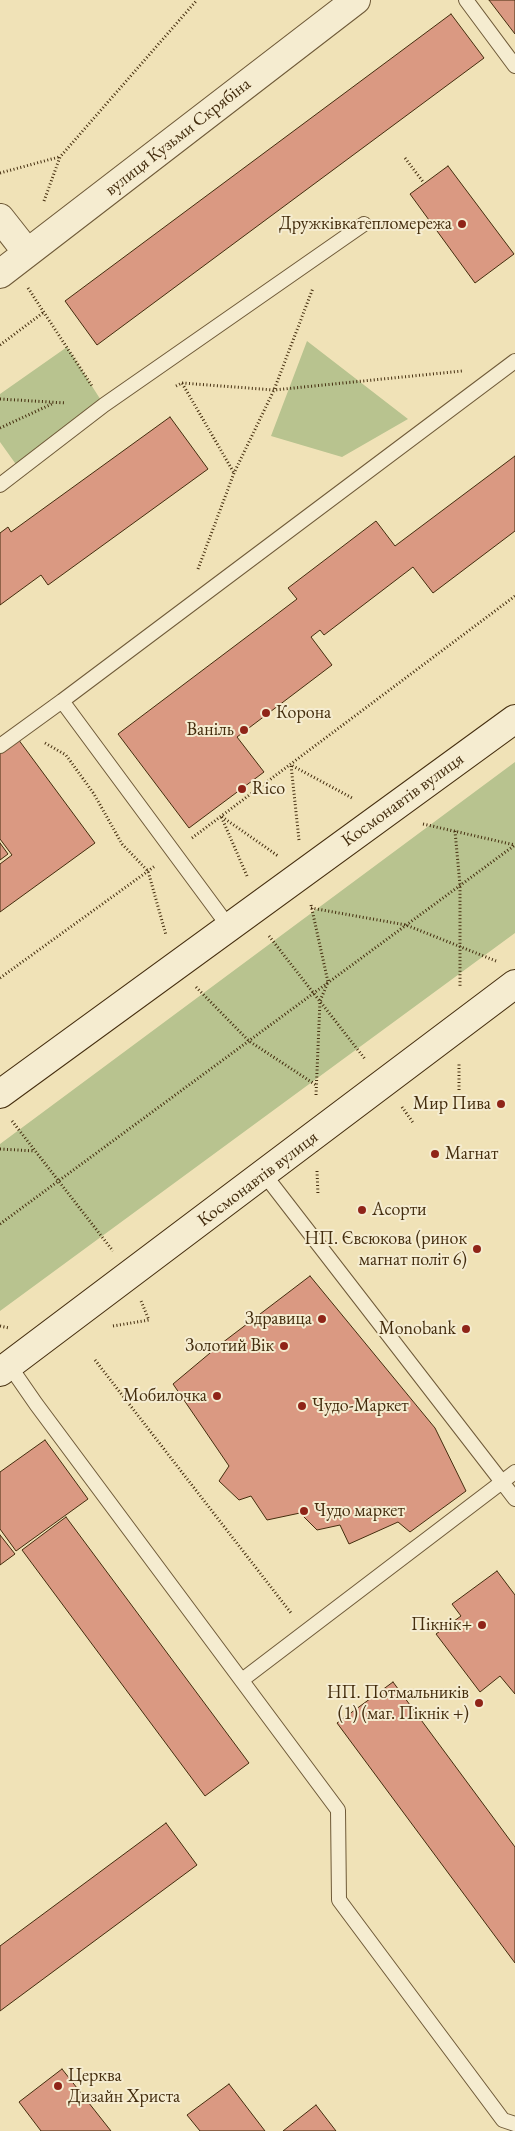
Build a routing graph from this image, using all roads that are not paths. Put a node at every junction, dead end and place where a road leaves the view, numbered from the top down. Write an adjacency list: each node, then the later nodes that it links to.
1 (466, 0): 3 (lane)
2 (346, 3): 7 (street, вулиця Кузьми Скрябіна)
3 (515, 66)
4 (0, 218): 6 (street)
5 (364, 224): 9 (lane)
6 (26, 251)
7 (0, 274)
8 (511, 364): 10 (lane)
9 (0, 485)
10 (62, 701): 12 (lane); 13 (lane)
11 (515, 719): 13 (street, Космонавтів вулиця)
12 (0, 746)
13 (246, 914): 15 (street, Космонавтів вулиця)
14 (515, 984): 16 (street, Космонавтів вулиця)
15 (0, 1094)
16 (264, 1174): 17 (street, Космонавтів вулиця); 19 (lane)
17 (5, 1369): 21 (lane)
18 (515, 1472): 19 (lane)
19 (502, 1482): 20 (lane); 21 (lane)
20 (515, 1499)
21 (242, 1680): 22 (lane)
22 (515, 2124)

